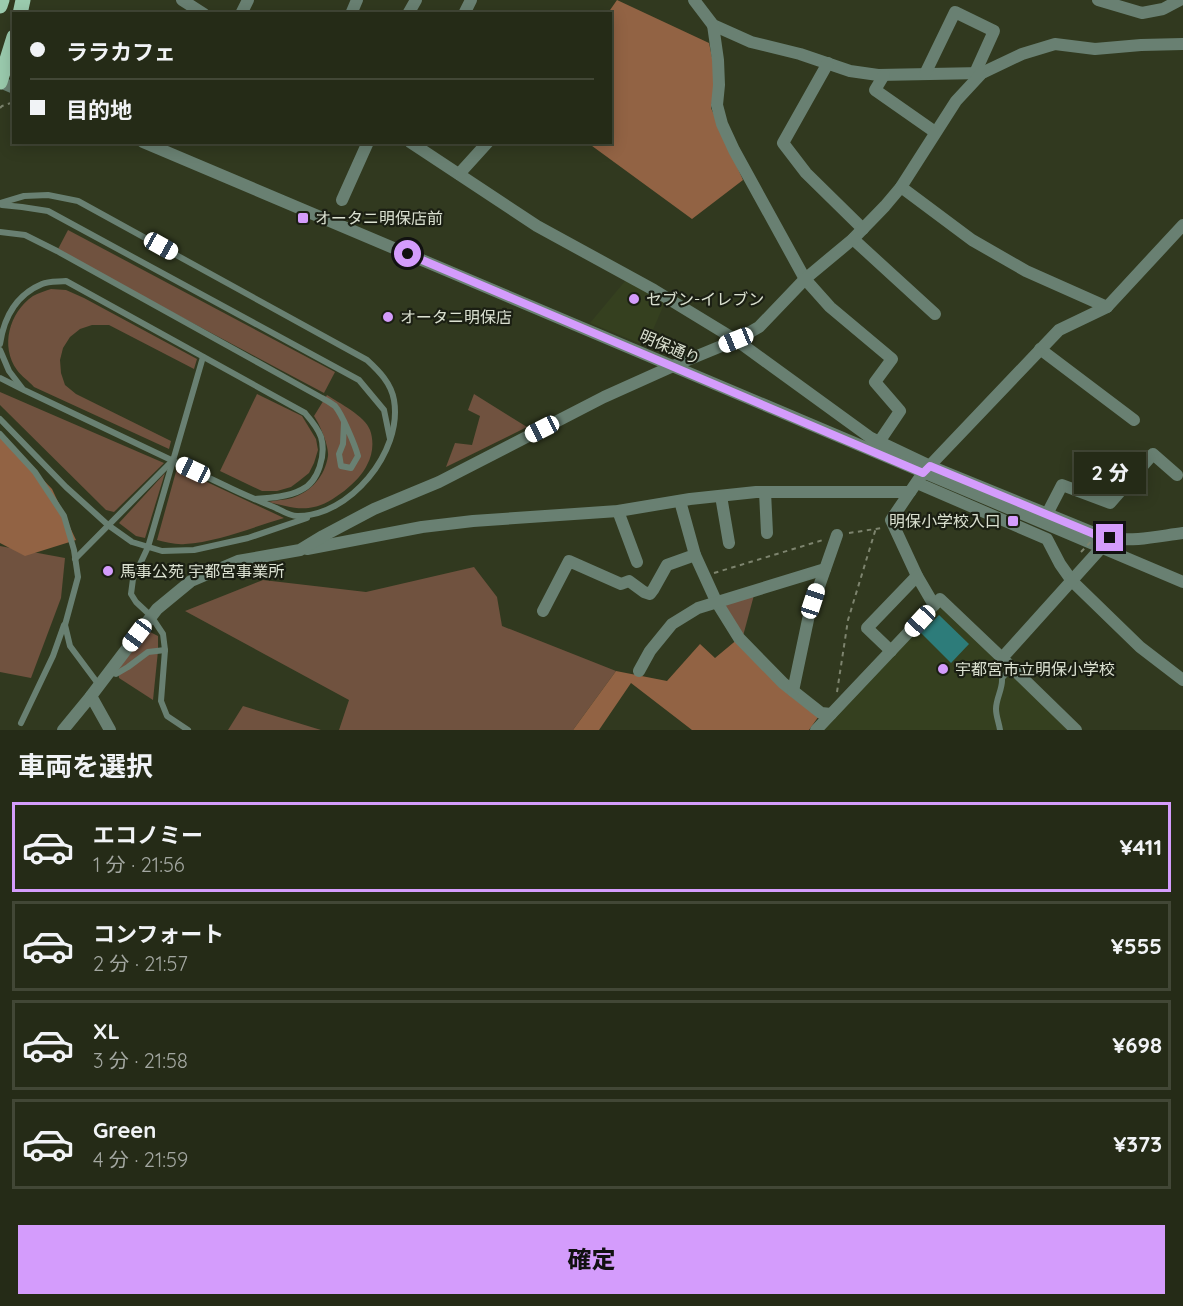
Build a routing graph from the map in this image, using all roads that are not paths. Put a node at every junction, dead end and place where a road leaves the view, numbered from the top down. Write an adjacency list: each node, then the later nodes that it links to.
1 (2, 0): 6 (main road)
2 (182, 0): 7 (street)
3 (694, 0): 8 (street)
4 (1098, 0): 5 (street)
5 (1180, 0)
6 (0, 6)
7 (201, 12)
8 (713, 25): 11 (street); 29 (street)
9 (1183, 44): 12 (street)
10 (12, 47): 15 (main road)
11 (828, 63): 14 (street); 26 (street)
12 (979, 73): 13 (street); 13 (street); 16 (street)
13 (925, 74): 14 (street)
14 (884, 75): 16 (street)
15 (0, 82)
16 (935, 132): 22 (street)
17 (148, 144): 37 (street, 明保通り)
18 (367, 144): 23 (street)
19 (413, 144): 21 (street)
20 (486, 144): 21 (street)
21 (459, 174): 32 (street)
22 (901, 188): 26 (street); 30 (street)
23 (342, 200)
24 (0, 204): 45 (lane); 45 (lane)
25 (1183, 225): 30 (street)
26 (863, 229): 28 (street)
27 (0, 232): 42 (lane)
28 (854, 239): 29 (street); 31 (street)
29 (806, 279): 32 (street); 44 (street)
30 (1107, 307): 34 (street)
31 (936, 314)
32 (736, 340): 37 (street); 44 (street)
33 (0, 344): 36 (lane)
34 (1040, 349): 41 (street); 48 (street)
35 (0, 350): 39 (lane)
36 (203, 357): 46 (lane); 51 (lane)
37 (673, 366): 48 (street, 明保通り); 63 (street)
38 (0, 378): 39 (lane)
39 (24, 390): 46 (lane)
40 (0, 419): 56 (lane)
41 (1134, 420)
42 (344, 423): 42 (lane)
43 (0, 434): 65 (lane)
44 (879, 442): 48 (street)
45 (390, 443): 55 (lane)
46 (172, 460): 51 (lane); 56 (lane); 62 (lane)
47 (1177, 475): 54 (street)
48 (920, 478): 49 (street); 54 (street); 60 (street, 明保通り); 68 (street); 69 (street)
49 (765, 492): 50 (street); 57 (street)
50 (721, 496): 52 (street); 61 (street)
51 (254, 499): 55 (lane)
52 (680, 501): 53 (street); 64 (street)
53 (618, 511): 63 (street); 66 (street)
54 (1047, 514): 60 (street)
55 (316, 515): 62 (lane)
56 (108, 525): 62 (lane); 65 (lane)
57 (768, 533)
58 (1183, 533): 60 (street)
59 (837, 536): 67 (street)
60 (1106, 537): 69 (street); 70 (street, 明保通り)
61 (729, 543)
62 (148, 547): 74 (lane)
63 (300, 550): 74 (street)
64 (696, 558): 71 (street); 73 (street)
65 (75, 559): 75 (lane)
66 (637, 562)
67 (825, 569): 71 (street); 84 (street)
68 (917, 576): 72 (street); 77 (street)
69 (1072, 581): 78 (street); 82 (street)
70 (1183, 582)
71 (716, 601): 80 (street); 84 (street)
72 (934, 605): 77 (street); 78 (street)
73 (543, 611)
74 (151, 616): 76 (lane); 81 (street)
75 (65, 625): 83 (lane); 87 (lane)
76 (165, 650): 81 (lane); 90 (lane)
77 (891, 651): 86 (street)
78 (1002, 658): 79 (street)
79 (1012, 667): 92 (lane); 93 (street)
80 (639, 671)
81 (109, 672): 83 (street)
82 (1183, 680)
83 (99, 686): 85 (street)
84 (793, 691): 86 (street)
85 (91, 696): 88 (street); 89 (street)
86 (832, 713): 91 (street)
87 (21, 723)
88 (63, 730)
89 (110, 730)
90 (188, 730)
91 (816, 730)
92 (1000, 730)
93 (1076, 730)

